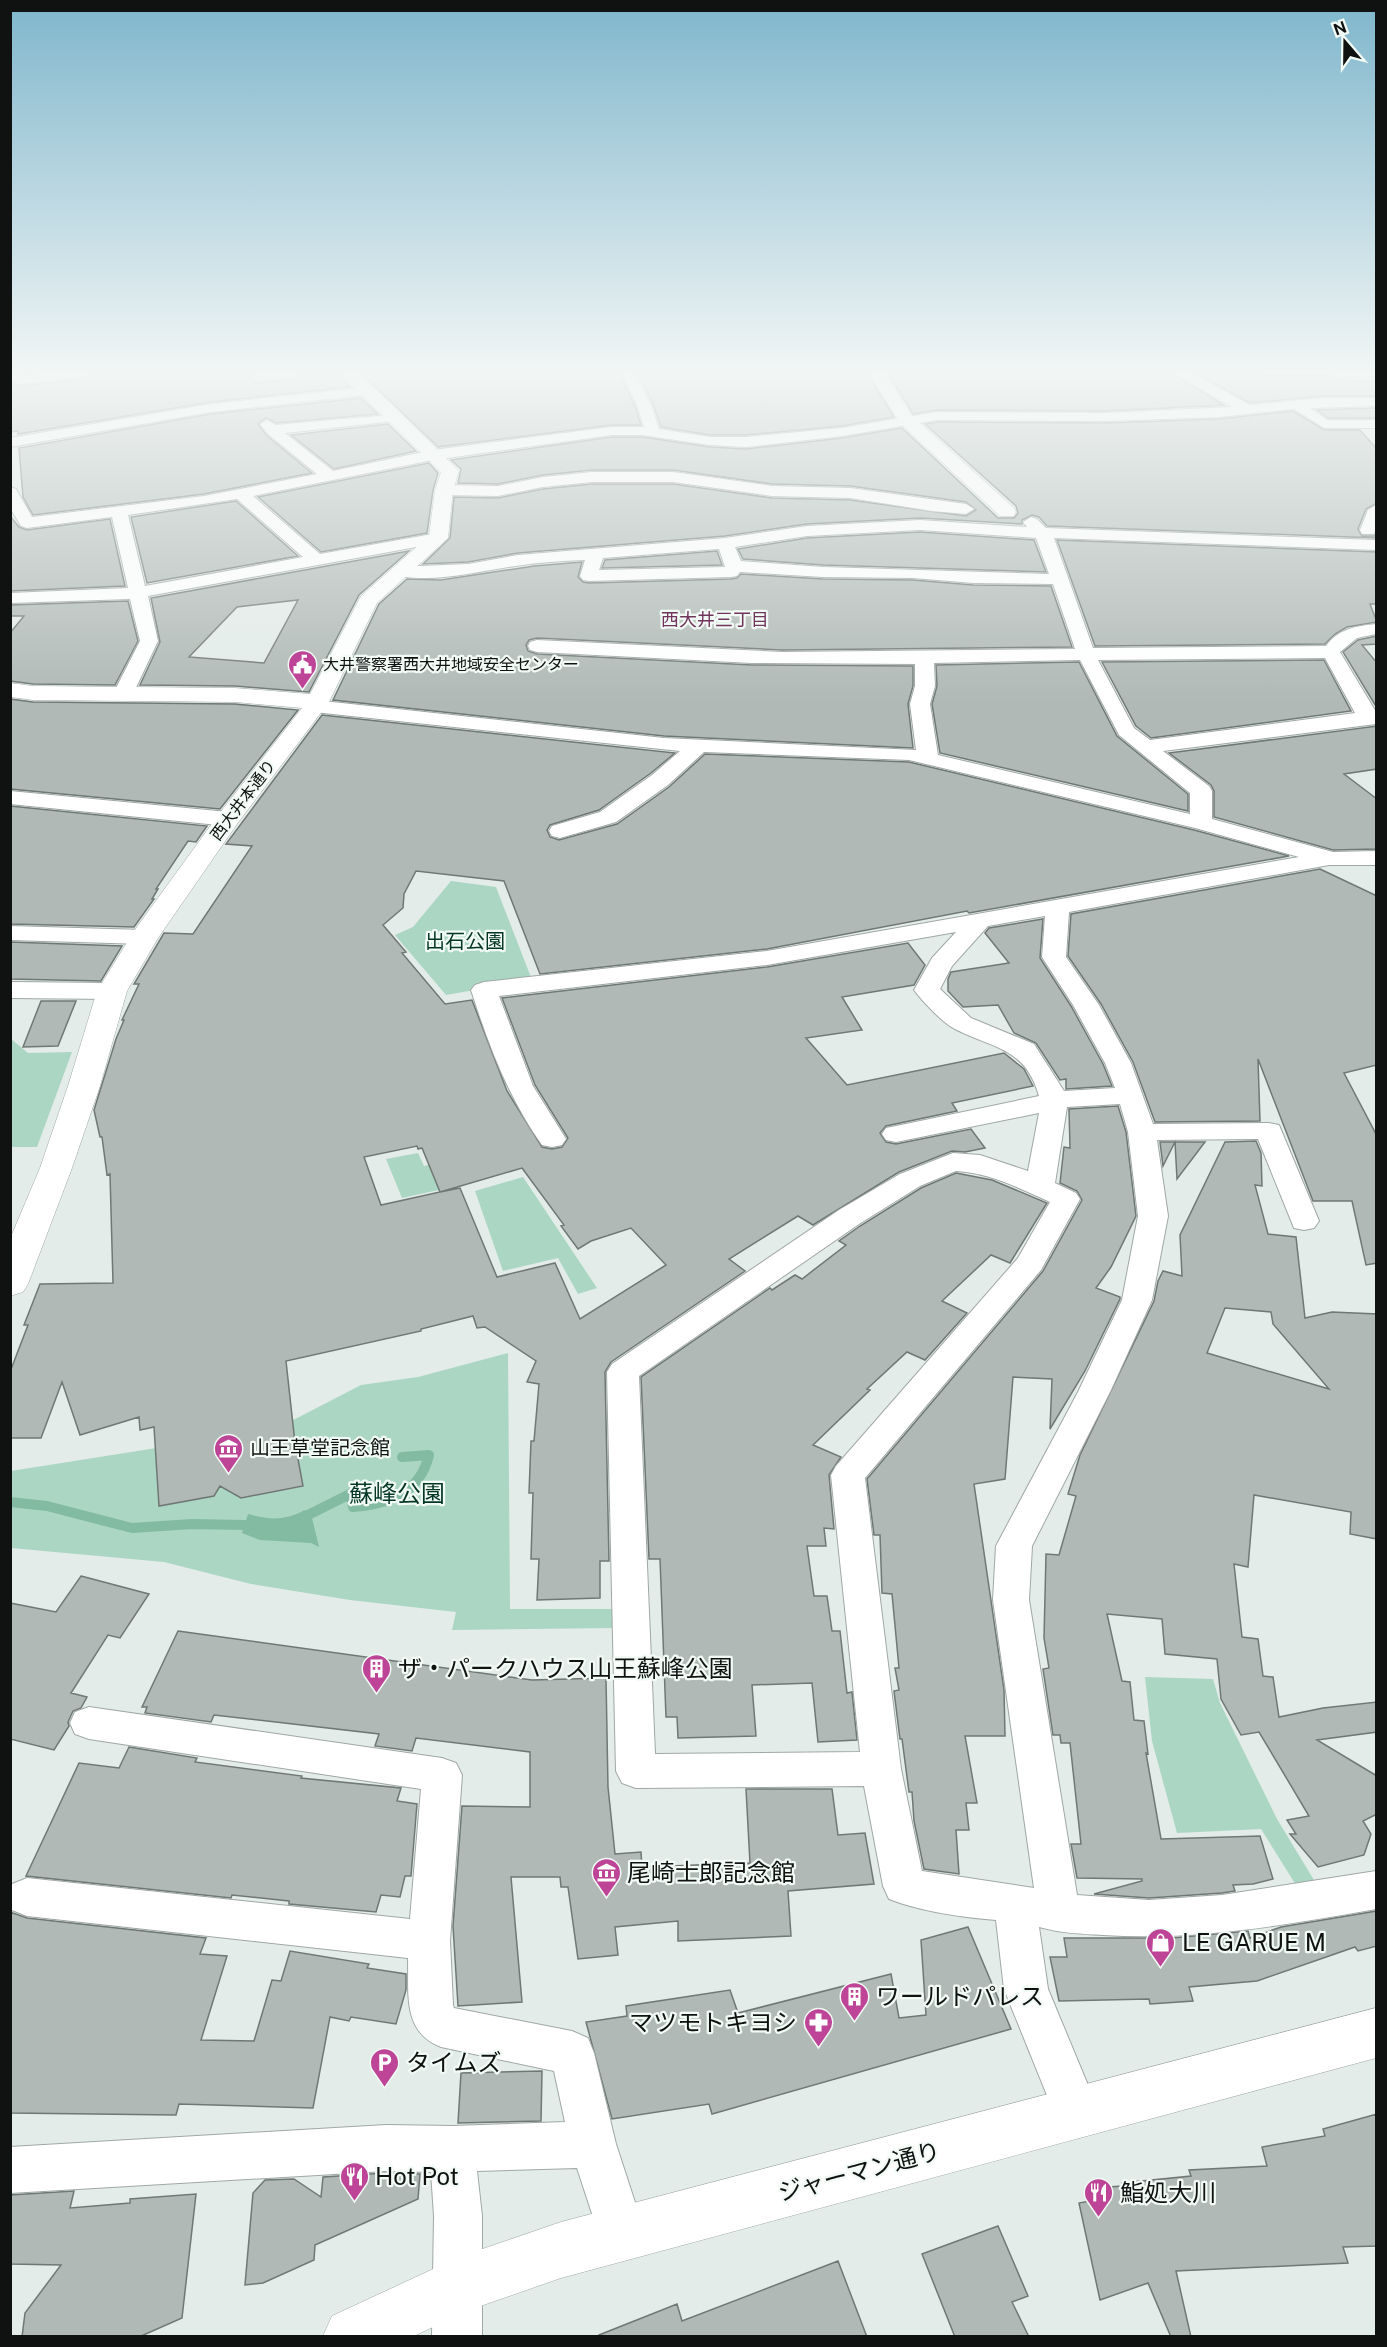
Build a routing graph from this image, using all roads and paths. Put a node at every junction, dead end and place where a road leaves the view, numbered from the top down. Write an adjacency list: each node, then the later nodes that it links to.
1 (301, 483): 7 (street)
2 (446, 483): 6 (street)
3 (540, 483): 6 (street)
4 (712, 483): 11 (street)
5 (975, 483): 11 (street)
6 (444, 490): 13 (street)
7 (240, 494): 10 (street); 17 (street)
8 (11, 496): 10 (street)
9 (1377, 510): 14 (street)
10 (119, 512): 21 (street)
11 (1007, 512): 12 (street)
12 (1041, 523): 14 (street); 15 (street); 20 (street)
13 (438, 538): 17 (street); 19 (street, 西大井本通り)
14 (1372, 538)
15 (725, 543): 16 (street); 18 (street)
16 (596, 553): 18 (street); 19 (street)
17 (316, 560): 21 (street)
18 (734, 566): 20 (street)
19 (402, 571): 30 (street, 西大井本通り)
20 (1061, 579): 26 (street)
21 (137, 593): 22 (street); 29 (street)
22 (10, 598)
23 (1377, 629): 25 (street)
24 (537, 646): 27 (street)
25 (1331, 652): 26 (street); 31 (street)
26 (1086, 654): 27 (street); 33 (street)
27 (924, 658): 34 (street)
28 (10, 690): 29 (street)
29 (123, 694): 30 (street)
30 (316, 704): 32 (street); 36 (street, 西大井本通り)
31 (1372, 718): 33 (street)
32 (698, 746): 34 (street); 38 (street)
33 (1144, 747): 37 (street)
34 (928, 758): 37 (street)
35 (10, 796): 36 (street)
36 (228, 819): 44 (street, 西大井本通り)
37 (1201, 823): 40 (street)
38 (560, 831)
39 (1377, 858): 40 (street)
40 (1332, 859): 41 (street)
41 (1058, 906): 42 (street); 47 (street)
42 (981, 919): 48 (street); 51 (street)
43 (10, 933): 44 (street)
44 (144, 937): 46 (street, 西大井本通り)
45 (10, 990): 46 (street)
46 (112, 991): 54 (street, 西大井本通り)
47 (1131, 1095): 48 (street); 49 (street)
48 (1054, 1102): 50 (street); 52 (street)
49 (1142, 1132): 53 (street); 60 (street)
50 (896, 1134)
51 (552, 1139)
52 (1040, 1186): 56 (street); 56 (street)
53 (1304, 1221)
54 (10, 1284)
55 (89, 1723): 61 (street)
56 (881, 1769): 59 (street)
57 (1377, 1890): 60 (street)
58 (27, 1897): 61 (street)
59 (1016, 1902): 60 (street); 63 (street)
60 (1059, 1913)
61 (429, 1941): 64 (street)
62 (1377, 2033): 63 (street, ジャーマン通り)
63 (1077, 2114): 67 (street, ジャーマン通り)
64 (593, 2144): 65 (street); 67 (street)
65 (452, 2149): 66 (street); 68 (street)
66 (10, 2170)
67 (621, 2233): 68 (street, ジャーマン通り)
68 (459, 2285): 69 (street, ジャーマン通り); 70 (street)
69 (352, 2337)
70 (457, 2337)

